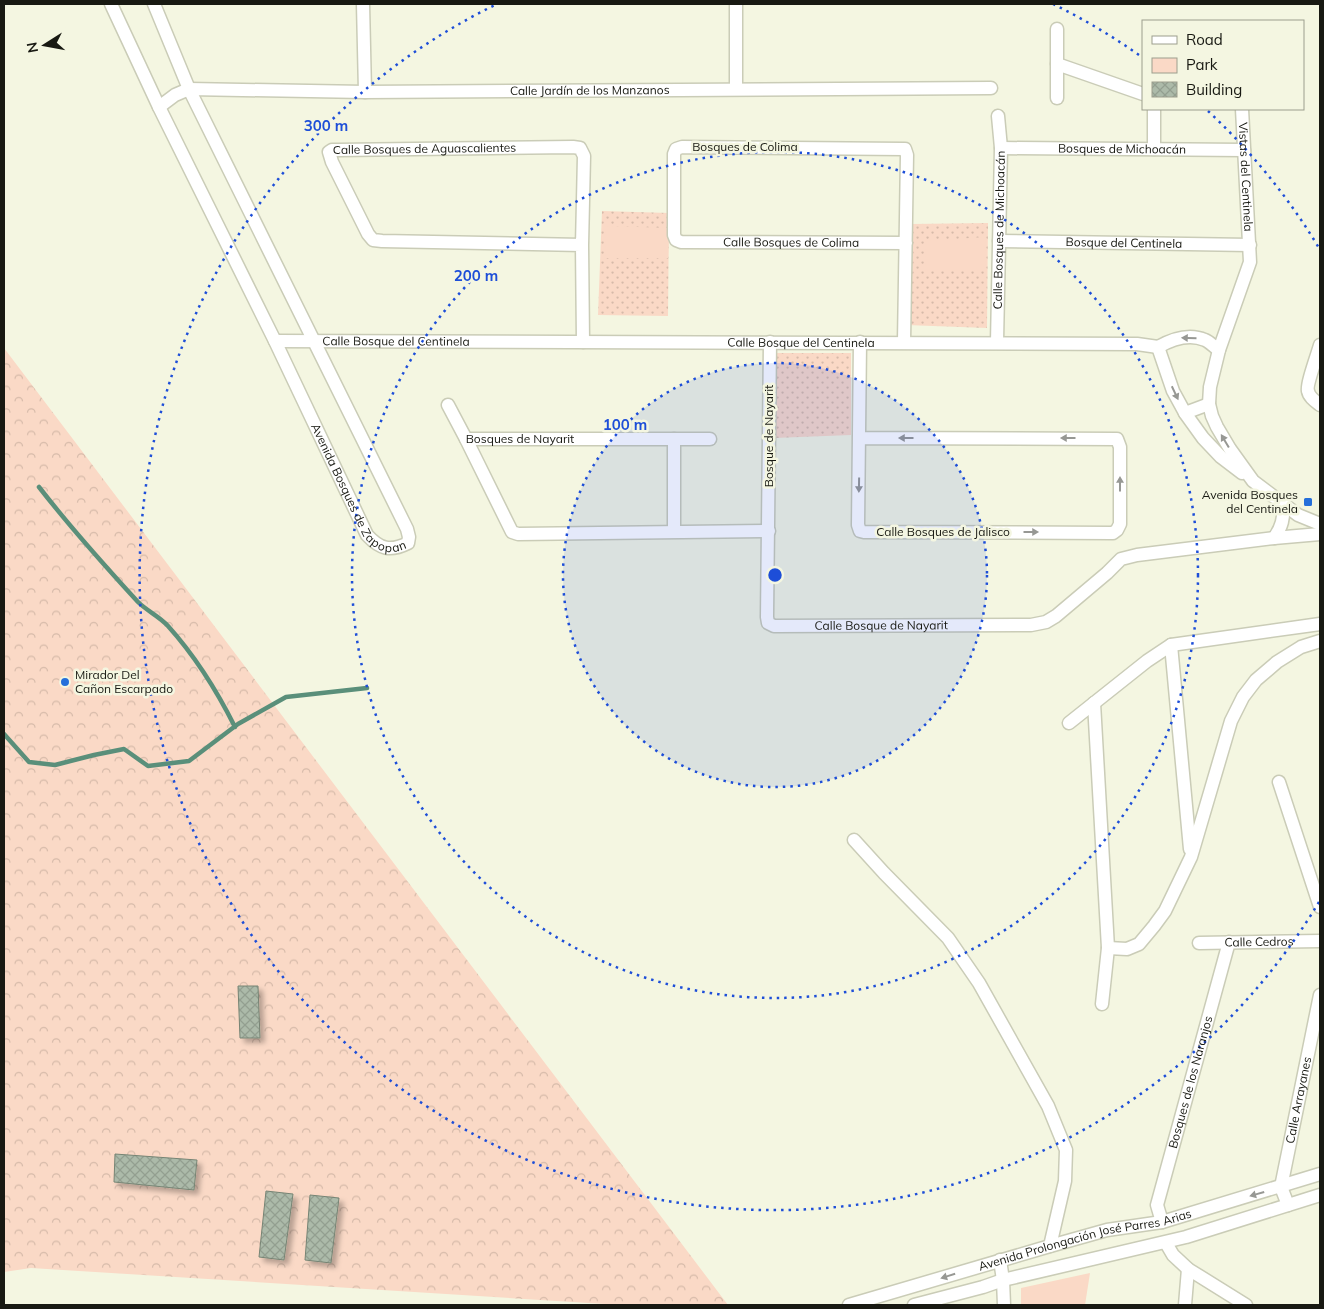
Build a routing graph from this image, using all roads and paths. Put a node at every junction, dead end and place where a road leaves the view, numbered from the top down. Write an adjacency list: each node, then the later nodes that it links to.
1 (111, 4): 13 (street, Avenida Bosques de Zapopan)
2 (154, 4): 8 (street, Avenida Bosques de Zapopan)
3 (363, 4): 10 (street)
4 (736, 4): 9 (street)
5 (1057, 29): 6 (street)
6 (1057, 64): 11 (street); 12 (street)
7 (991, 88): 9 (street, Calle Jardín de los Manzanos)
8 (189, 89): 10 (street, Calle Jardín de los Manzanos); 13 (street); 26 (street, Avenida Bosques de Zapopan)
9 (736, 90): 10 (street, Calle Jardín de los Manzanos)
10 (364, 92)
11 (1142, 94)
12 (1057, 98)
13 (159, 107): 25 (street, Avenida Bosques de Zapopan)
14 (1154, 110): 18 (street)
15 (1242, 110): 19 (street, Vistas del Centinela)
16 (998, 116): 17 (street, Calle Bosques de Michoacán)
17 (1001, 148): 18 (street, Bosques de Michoacán); 21 (street, Calle Bosques de Michoacán)
18 (1154, 150): 19 (street, Bosques de Michoacán)
19 (1244, 150): 24 (street, Vistas del Centinela)
20 (676, 240): 22 (street, Calle Bosques de Colima); 22 (street, Bosques de Colima)
21 (999, 240): 24 (street, Bosque del Centinela); 31 (street, Calle Bosques de Michoacán)
22 (906, 243): 30 (street)
23 (582, 245): 23 (street, Calle Bosques de Aguascalientes); 27 (street, Calle Bosques de Aguascalientes)
24 (1250, 245): 34 (street, Vistas del Centinela)
25 (275, 341): 26 (street, Calle Bosque del Centinela); 26 (street, Avenida Bosques de Zapopan)
26 (314, 341): 27 (street, Calle Bosque del Centinela)
27 (583, 342): 28 (street, Calle Bosque del Centinela)
28 (770, 342): 29 (street, Calle Bosque del Centinela); 48 (street, Bosque de Nayarit)
29 (860, 342): 30 (street, Calle Bosque del Centinela); 40 (street, Calle Bosques de Jalisco)
30 (904, 342): 31 (street, Calle Bosque del Centinela)
31 (997, 342): 33 (street, Calle Bosque del Centinela)
32 (1320, 345): 35 (street)
33 (1158, 347): 34 (street, one-way to 33); 39 (street, one-way to 39)
34 (1219, 350): 36 (street, Vistas del Centinela)
35 (1317, 370): 38 (street)
36 (1209, 404): 39 (street); 44 (street, one-way to 36)
37 (448, 405): 43 (street)
38 (1320, 405)
39 (1185, 413): 44 (street)
40 (859, 438): 40 (street, Calle Bosques de Jalisco, one-way to 40)
41 (674, 439): 42 (street, Bosques de Nayarit); 43 (street, Bosques de Nayarit); 47 (street)
42 (710, 439)
43 (466, 440): 47 (street, Bosques de Nayarit)
44 (1253, 481): 45 (street)
45 (1283, 504): 46 (street); 50 (street)
46 (1320, 524)
47 (674, 531): 48 (street)
48 (769, 531): 50 (street, Calle Bosque de Nayarit)
49 (1320, 534): 50 (street, Calle Bosque de Nayarit)
50 (1274, 538)
51 (1320, 624): 52 (street)
52 (1298, 628): 54 (street); 55 (street)
53 (1320, 641): 55 (street)
54 (1171, 645): 56 (street); 60 (street)
55 (1300, 647): 60 (street)
56 (1094, 703): 57 (street); 65 (street)
57 (1069, 723)
58 (1279, 782): 61 (street)
59 (854, 840): 74 (street)
60 (1191, 857): 65 (street)
61 (1320, 907)
62 (1320, 941): 63 (street, Calle Cedros)
63 (1229, 942): 64 (street, Calle Cedros); 72 (street, Bosques de los Naranjos)
64 (1199, 943)
65 (1108, 948): 67 (street)
66 (1320, 996): 69 (street, Calle Arrayanes)
67 (1102, 1004)
68 (1320, 1174): 69 (street, Avenida Prolongación José Parres Arias)
69 (1281, 1187): 71 (street); 72 (street, Avenida Prolongación José Parres Arias, one-way to 72)
70 (1320, 1195): 71 (street, Avenida Prolongación José Parres Arias)
71 (1288, 1205): 73 (street, Avenida Prolongación José Parres Arias)
72 (1162, 1222): 74 (street, Avenida Prolongación José Parres Arias)
73 (1166, 1243): 76 (street); 77 (street, Avenida Prolongación José Parres Arias)
74 (1050, 1246): 75 (street, Avenida Prolongación José Parres Arias)
75 (1000, 1260): 77 (street); 78 (street, Avenida Prolongación José Parres Arias, one-way to 78)
76 (1188, 1269): 81 (street); 82 (street)
77 (1003, 1280): 79 (street, Avenida Prolongación José Parres Arias); 80 (street)
78 (849, 1305)
79 (914, 1305)
80 (1004, 1305)
81 (1185, 1305)
82 (1246, 1305)

